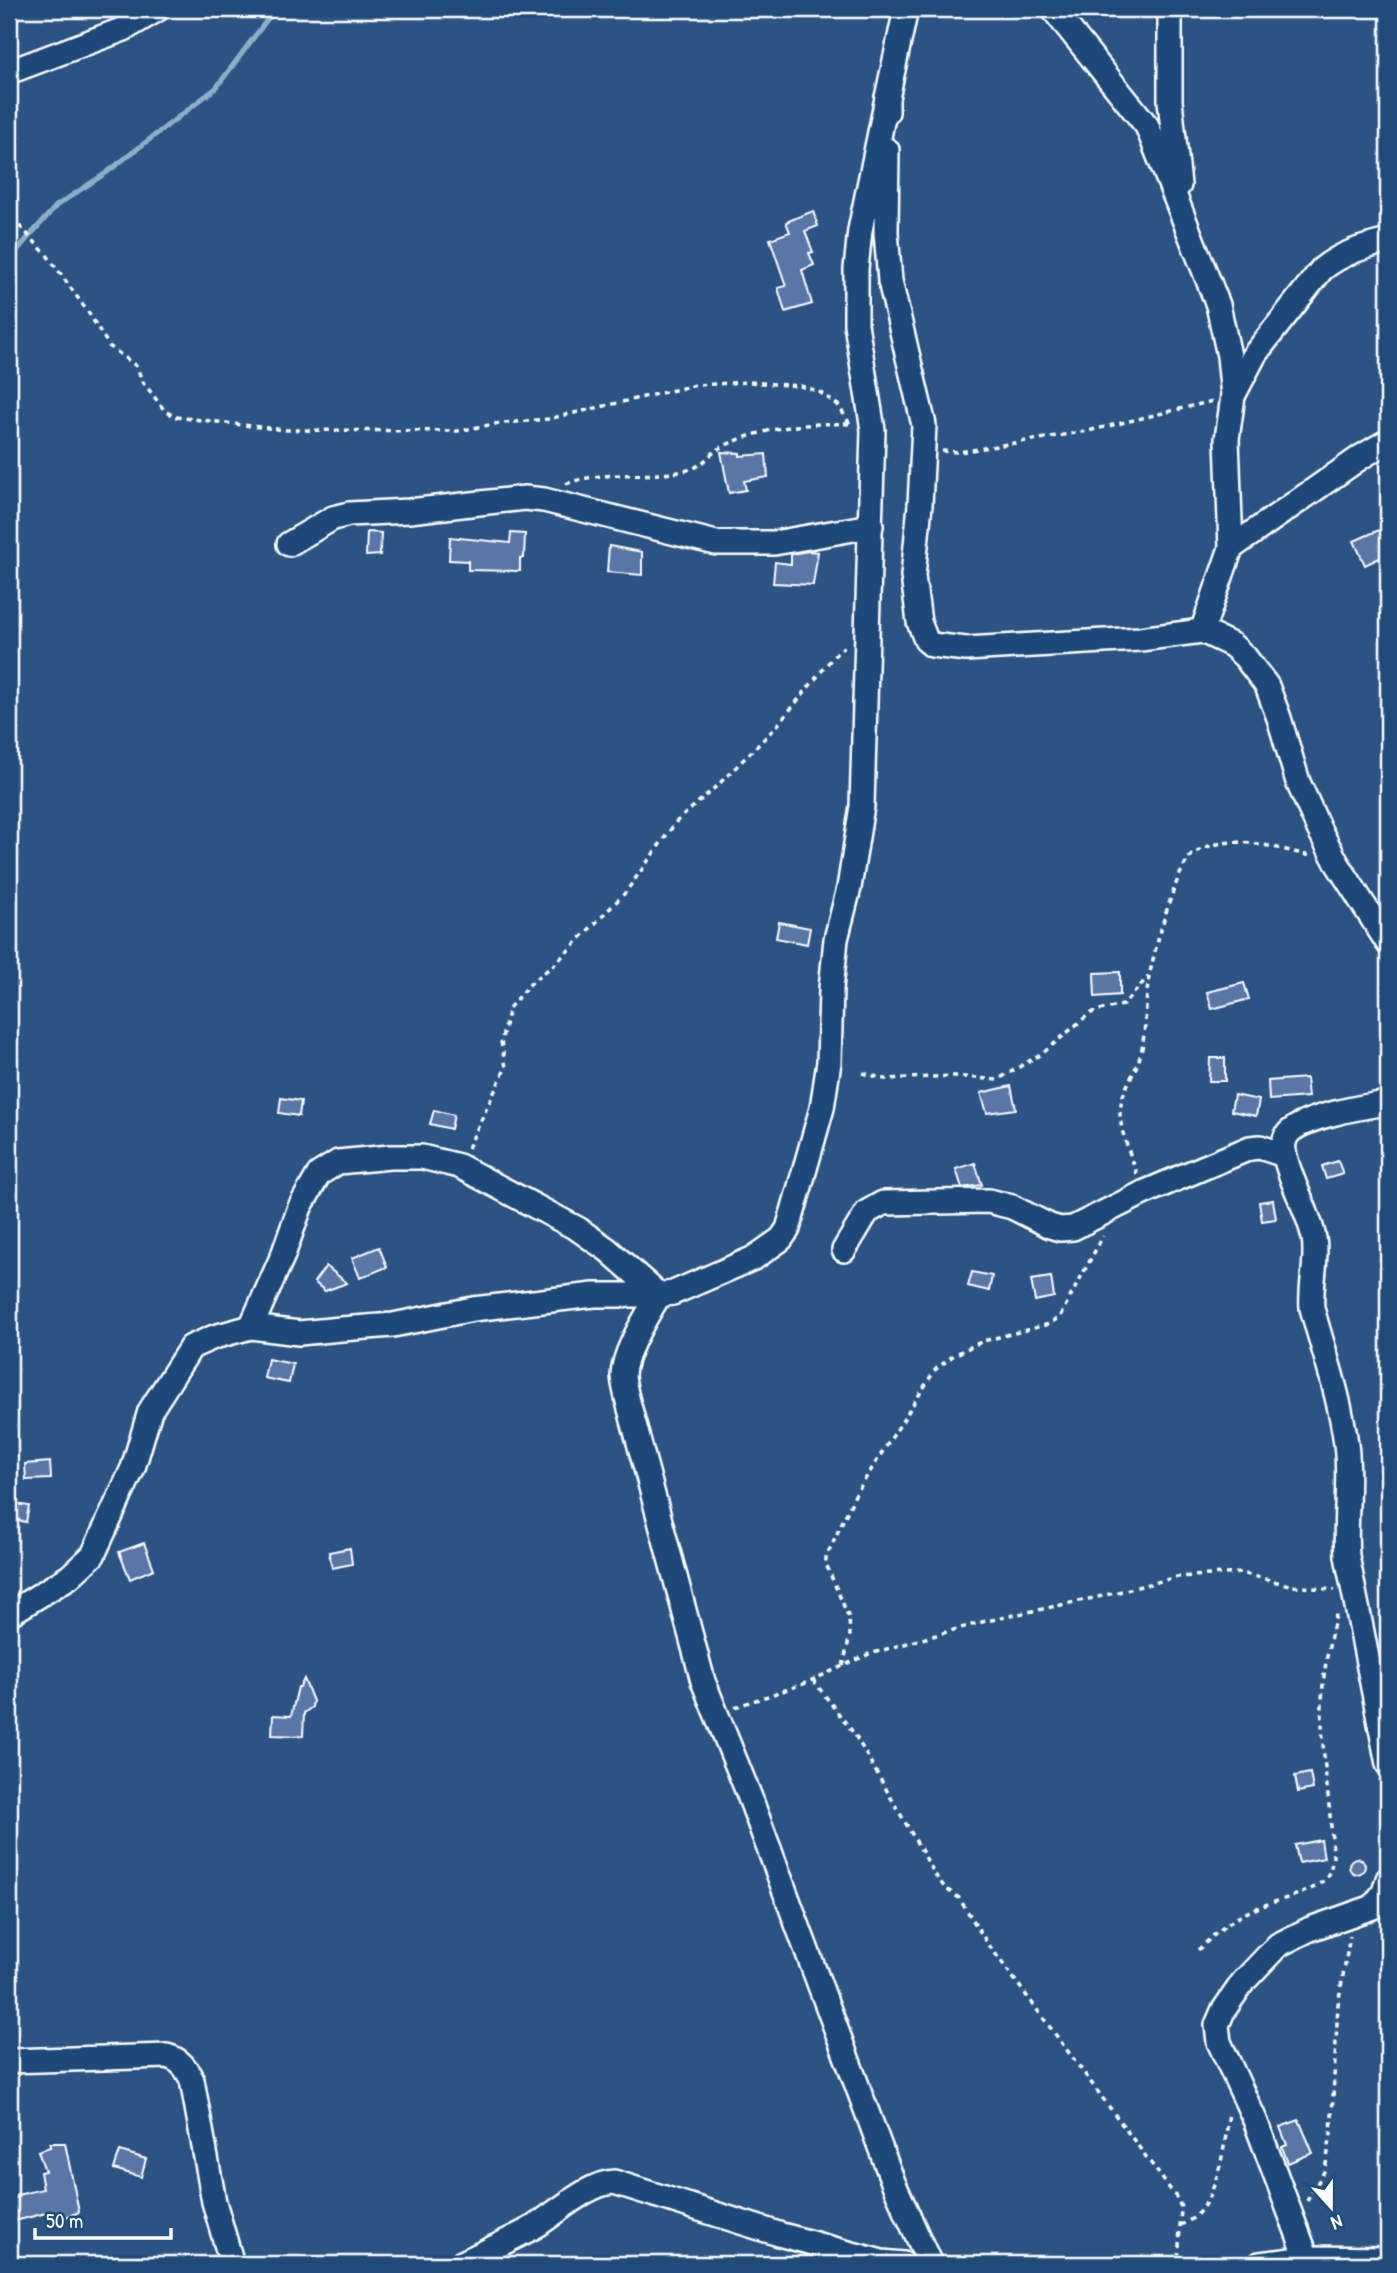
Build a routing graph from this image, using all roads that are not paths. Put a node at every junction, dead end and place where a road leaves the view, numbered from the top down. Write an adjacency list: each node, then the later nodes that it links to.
1 (158, 9): 5 (street)
2 (906, 9): 6 (street)
3 (1053, 9): 7 (street)
4 (1170, 9): 7 (street)
5 (9, 72)
6 (887, 97): 11 (street); 14 (street)
7 (1182, 216): 9 (street)
8 (1388, 241): 9 (street)
9 (1233, 396): 13 (street)
10 (1388, 442): 13 (street)
11 (871, 526): 12 (street); 19 (street)
12 (289, 544)
13 (1231, 548): 14 (street)
14 (1202, 631): 15 (street)
15 (1388, 943)
16 (1388, 1103): 17 (street)
17 (1284, 1155): 18 (street); 22 (street)
18 (844, 1250)
19 (659, 1295): 20 (street); 20 (street); 30 (street)
20 (251, 1327): 21 (street)
21 (9, 1614)
22 (1388, 1764)
23 (1388, 1880): 26 (street)
24 (9, 2061): 28 (street)
25 (1388, 2259): 26 (street)
26 (1297, 2261): 31 (street)
27 (888, 2263): 29 (street)
28 (232, 2264)
29 (460, 2264)
30 (930, 2264)
31 (1260, 2264)

